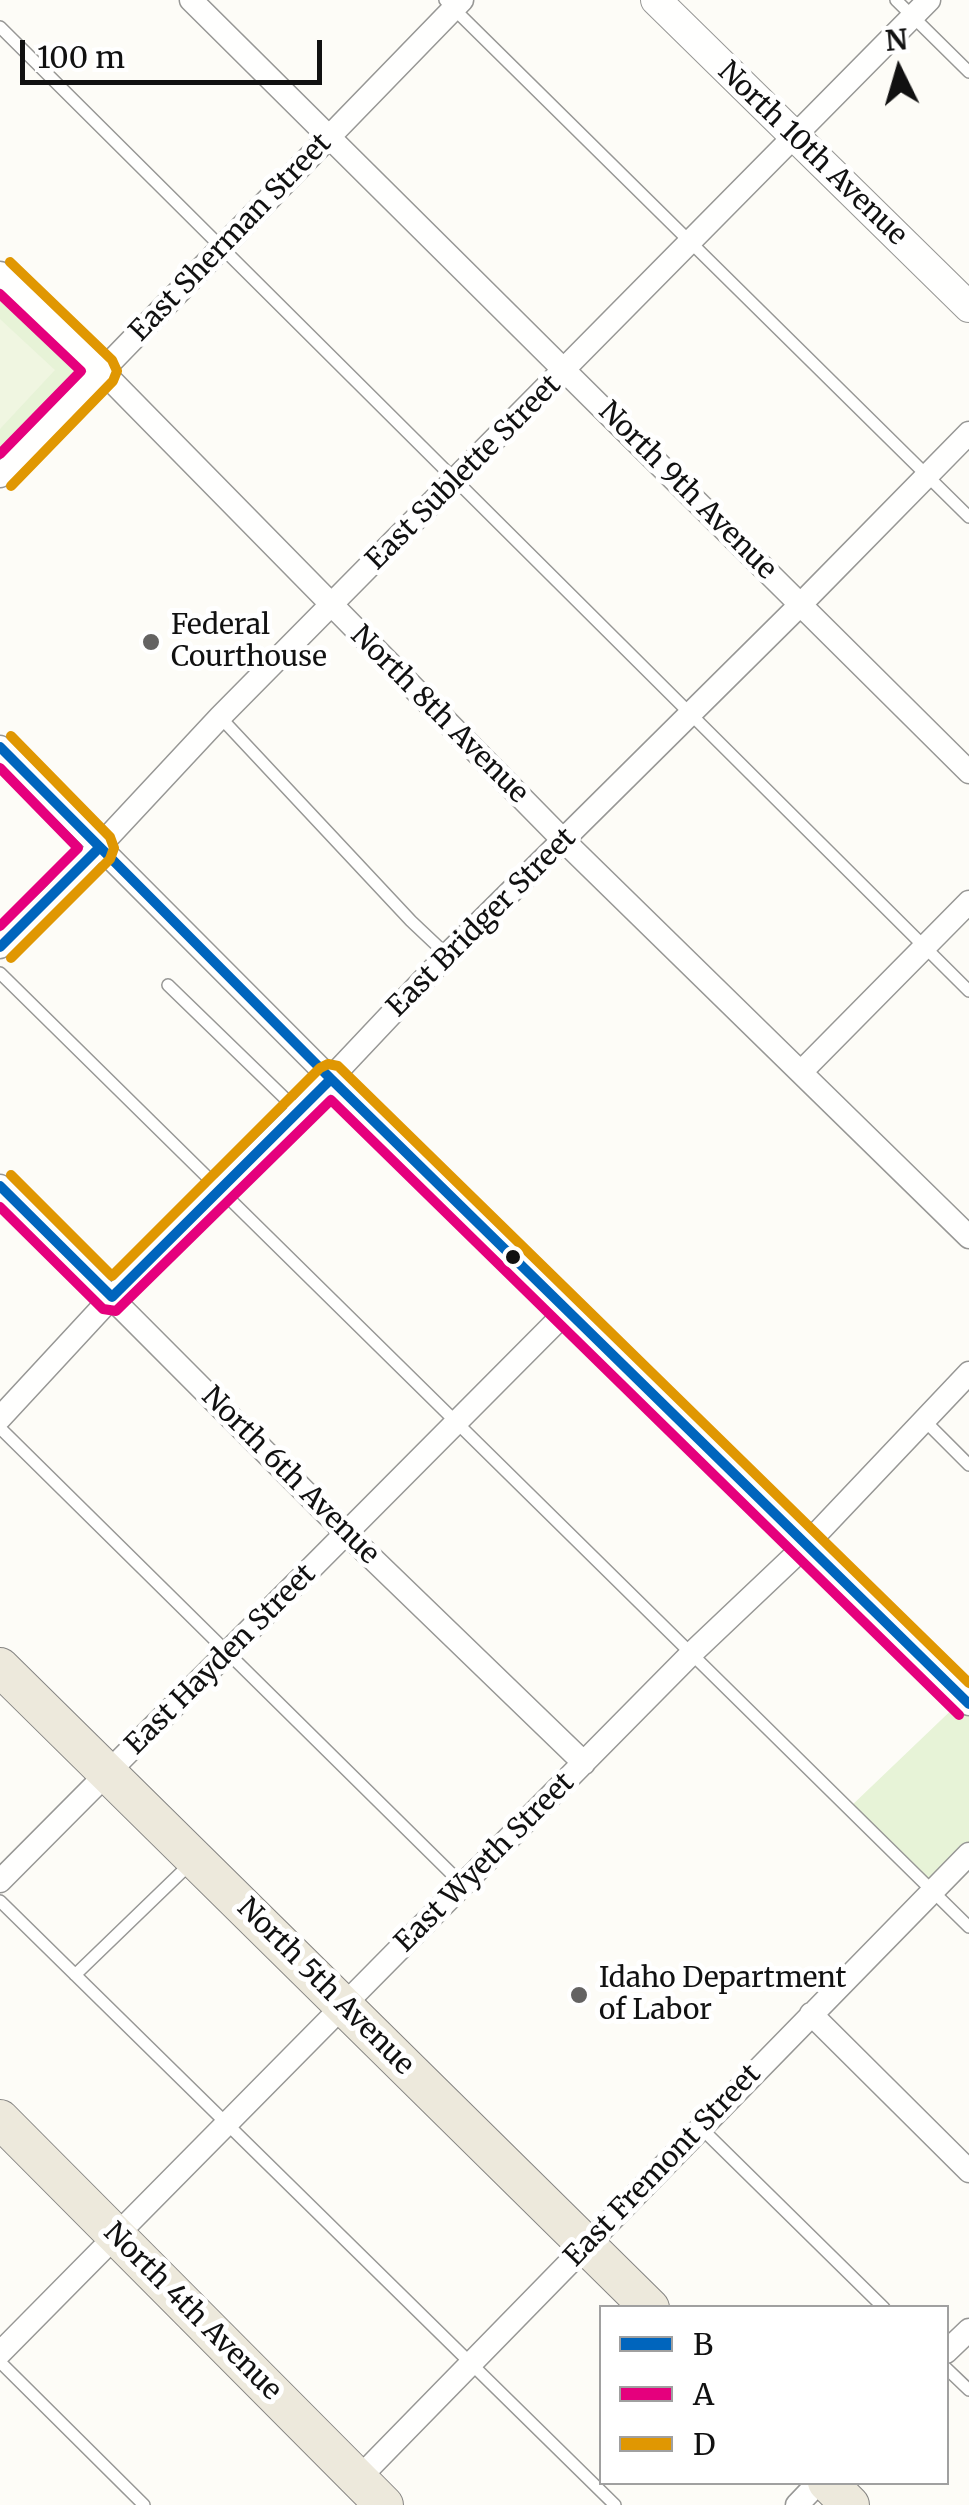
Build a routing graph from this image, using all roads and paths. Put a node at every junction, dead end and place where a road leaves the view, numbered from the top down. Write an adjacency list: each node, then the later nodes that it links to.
1 (191, 0): 7 (street, North 9th Avenue)
2 (656, 0): 8 (street, North 10th Avenue)
3 (454, 3): 7 (street, East Sherman Street); 9 (lane)
4 (913, 6): 6 (lane); 8 (street, East Sublette Street)
5 (0, 26): 10 (lane)
6 (969, 72)
7 (330, 136): 10 (street, East Sherman Street); 13 (street, North 9th Avenue)
8 (795, 136): 9 (street, East Sublette Street); 12 (street, North 10th Avenue)
9 (691, 242): 13 (street, East Sublette Street); 16 (lane)
10 (221, 246): 14 (street, East Sherman Street); 18 (lane)
11 (0, 273): 14 (street, North 8th Avenue)
12 (969, 307)
13 (564, 370): 18 (street, East Sublette Street); 20 (street, North 9th Avenue)
14 (102, 371): 17 (street, East Sherman Street); 21 (street, North 8th Avenue)
15 (969, 433): 16 (street, East Bridger Street)
16 (927, 475): 19 (lane); 20 (street, East Bridger Street)
17 (0, 476)
18 (456, 480): 21 (street, East Sublette Street); 22 (lane)
19 (969, 516)
20 (801, 604): 22 (street, East Bridger Street); 25 (street, North 9th Avenue)
21 (332, 607): 23 (street, East Sublette Street); 26 (street, North 8th Avenue)
22 (690, 714): 26 (street, East Bridger Street); 29 (lane)
23 (220, 718): 27 (street, East Sublette Street); 31 (lane)
24 (0, 746): 27 (street)
25 (969, 772)
26 (564, 840): 31 (street, East Bridger Street); 35 (street, North 8th Avenue)
27 (99, 848): 30 (street, East Sublette Street); 36 (street)
28 (969, 902): 29 (street)
29 (924, 946): 34 (lane); 35 (street)
30 (0, 947)
31 (447, 955): 36 (street, East Bridger Street)
32 (0, 973): 39 (lane)
33 (168, 986): 37 (lane)
34 (969, 992)
35 (802, 1071): 40 (street, North 8th Avenue)
36 (331, 1079): 37 (street, East Bridger Street); 42 (street)
37 (299, 1112): 39 (street, East Bridger Street)
38 (0, 1186): 41 (street, North 6th Avenue)
39 (222, 1191): 41 (street, East Bridger Street); 46 (lane)
40 (969, 1237)
41 (112, 1297): 44 (street, East Bridger Street); 49 (street, North 6th Avenue)
42 (568, 1310): 46 (street, East Hayden Street); 50 (street)
43 (969, 1373): 45 (street, East Wyeth Street)
44 (0, 1418)
45 (923, 1419): 48 (lane); 50 (street, East Wyeth Street)
46 (458, 1424): 49 (street, East Hayden Street); 52 (lane)
47 (0, 1428): 51 (lane)
48 (969, 1465)
49 (348, 1535): 51 (street, East Hayden Street); 55 (street, North 6th Avenue)
50 (806, 1545): 52 (street, East Wyeth Street); 54 (street)
51 (228, 1654): 56 (street, East Hayden Street); 60 (lane)
52 (692, 1654): 55 (street, East Wyeth Street); 61 (lane)
53 (0, 1668): 56 (main road, North 5th Avenue)
54 (969, 1704)
55 (584, 1763): 60 (street, East Wyeth Street)
56 (106, 1772): 58 (main road, North 5th Avenue); 59 (street, East Hayden Street)
57 (969, 1854): 61 (street, East Fremont Street)
58 (195, 1859): 64 (lane); 65 (main road, North 5th Avenue)
59 (0, 1881)
60 (463, 1885): 65 (street, East Wyeth Street)
61 (933, 1891): 63 (lane); 66 (street, East Fremont Street)
62 (0, 1901): 64 (lane)
63 (969, 1927)
64 (75, 1974): 68 (lane)
65 (344, 2006): 68 (street, East Wyeth Street); 72 (main road, North 5th Avenue)
66 (811, 2014): 69 (street, East Fremont Street); 70 (street)
67 (0, 2120): 71 (main road, North 4th Avenue)
68 (227, 2124): 71 (street, East Wyeth Street); 79 (lane)
69 (701, 2128): 72 (street, East Fremont Street); 74 (lane)
70 (969, 2171)
71 (117, 2235): 77 (street, East Wyeth Street); 84 (main road, North 4th Avenue)
72 (586, 2245): 73 (main road, North 5th Avenue); 79 (street, East Fremont Street)
73 (647, 2305)
74 (881, 2305)
75 (969, 2330): 76 (street)
76 (949, 2349)
77 (0, 2354)
78 (0, 2362): 85 (lane)
79 (470, 2363): 84 (street, East Fremont Street); 86 (lane)
80 (949, 2371): 81 (lane)
81 (969, 2390)
82 (816, 2485): 87 (street)
83 (830, 2485): 88 (main road)
84 (371, 2492)
85 (144, 2505)
86 (615, 2505)
87 (797, 2505)
88 (850, 2505)

